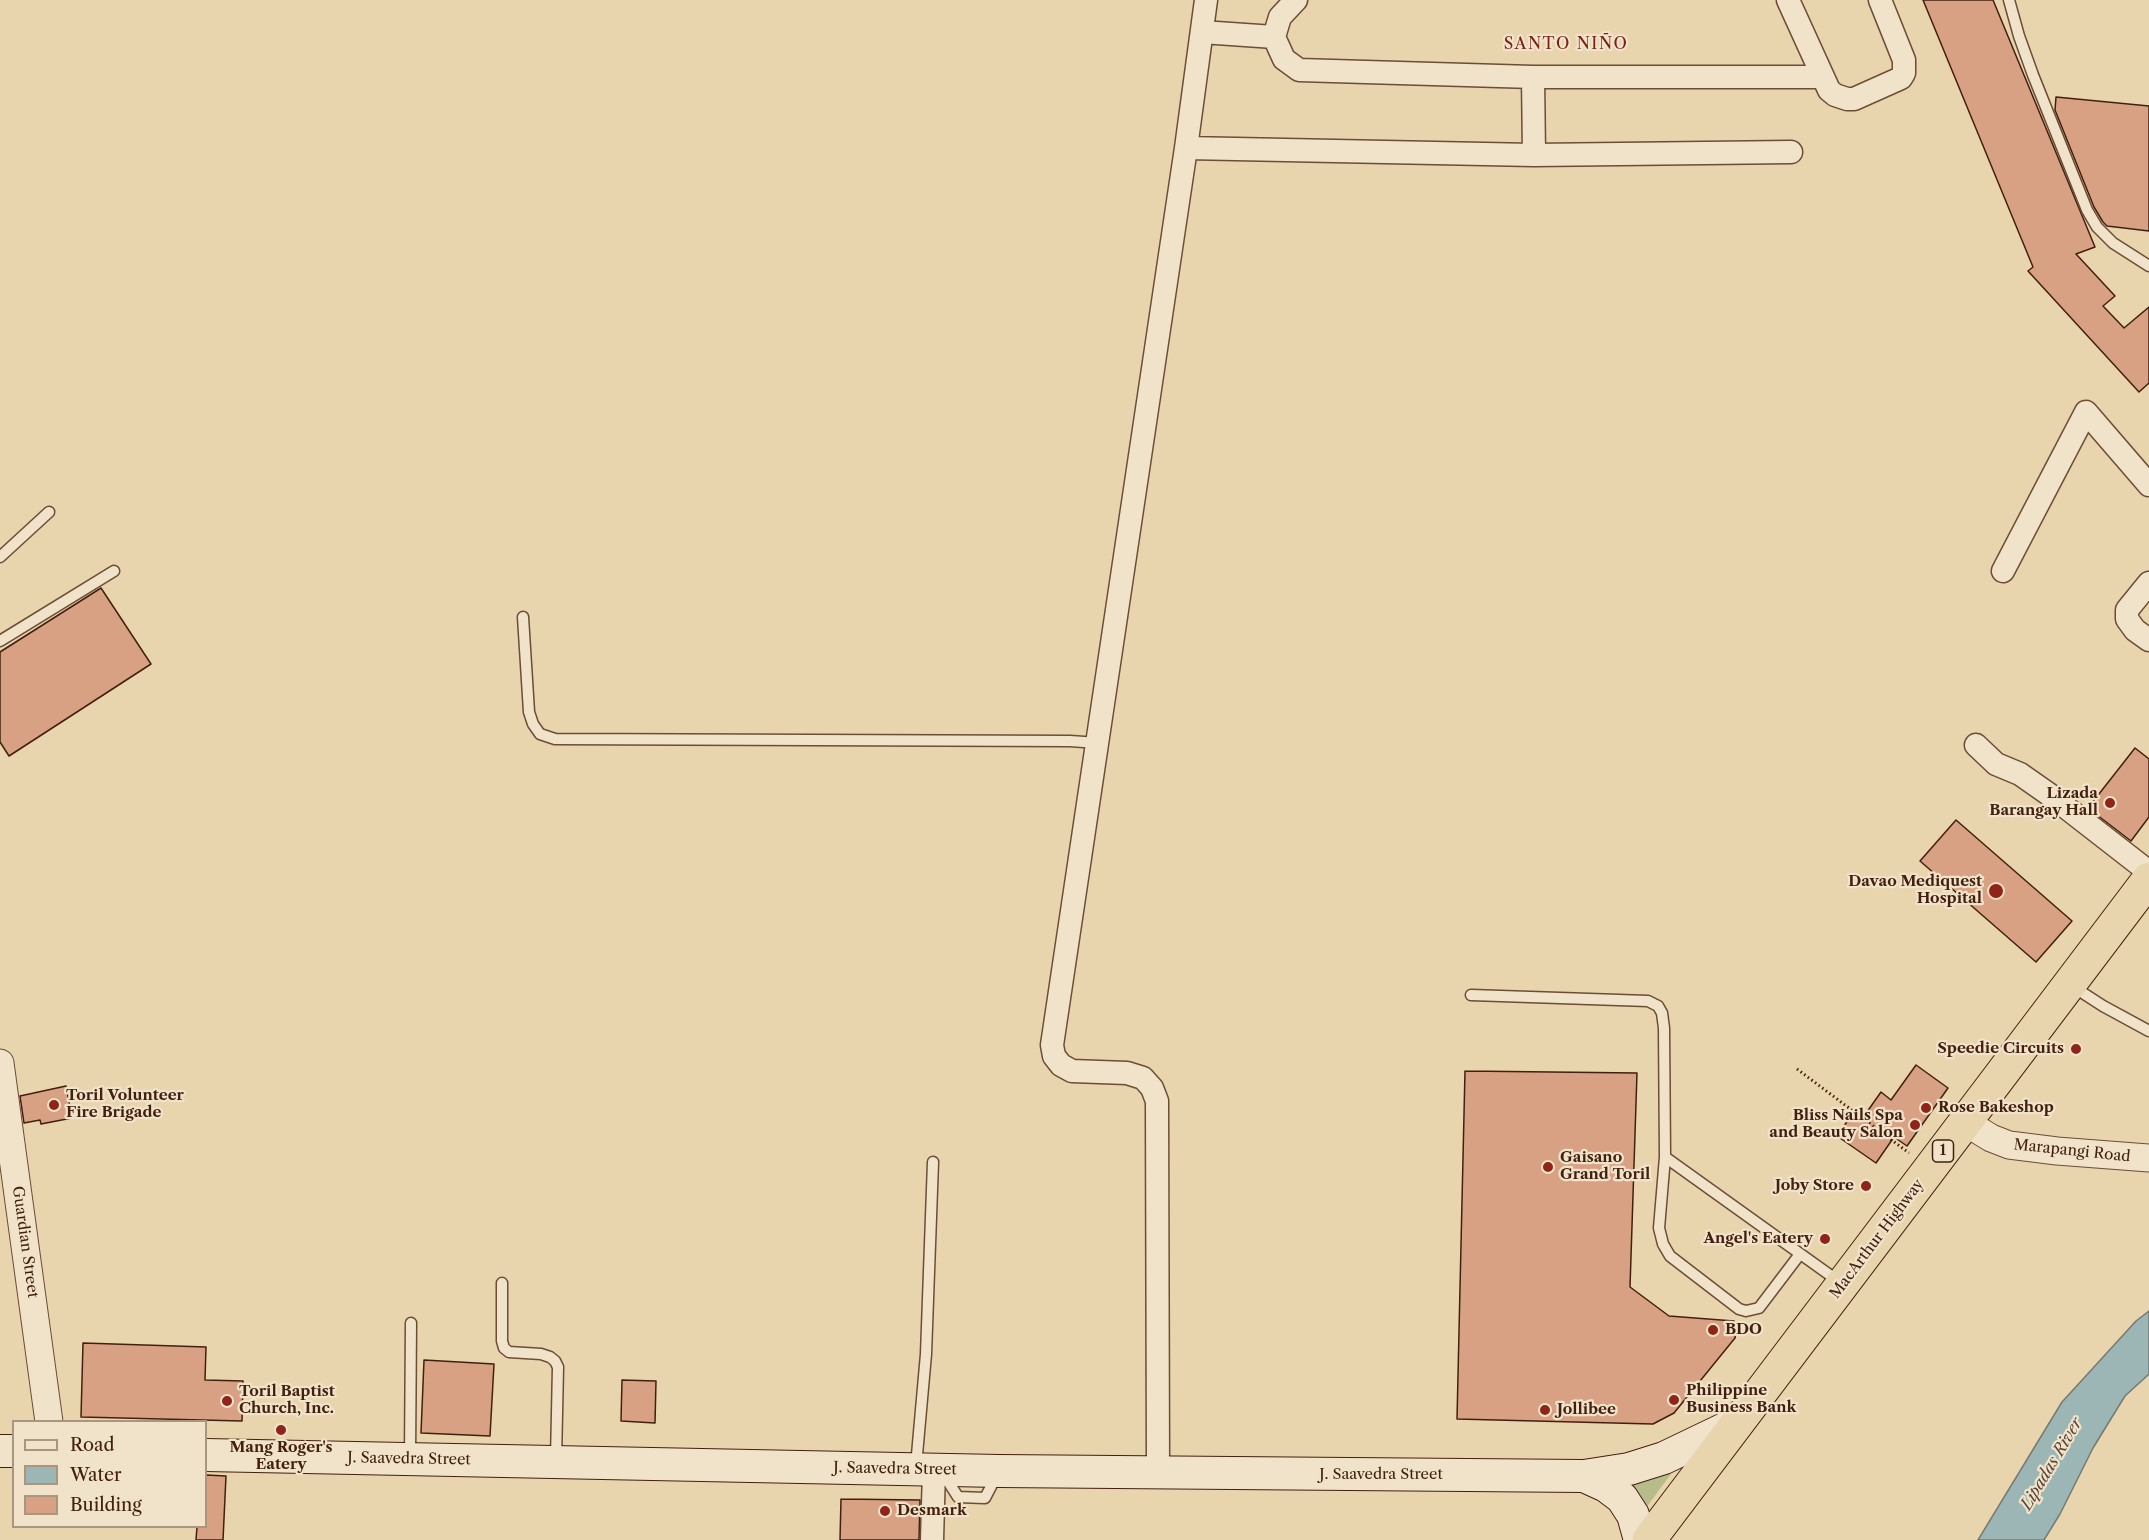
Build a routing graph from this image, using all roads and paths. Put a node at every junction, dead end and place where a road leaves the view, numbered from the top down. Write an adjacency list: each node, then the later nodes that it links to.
1 (1206, 0): 6 (street)
2 (1296, 0): 7 (street)
3 (1788, 0): 9 (street)
4 (1880, 0): 9 (street)
5 (2009, 0): 13 (lane)
6 (1202, 32): 7 (street); 10 (street)
7 (1274, 37): 8 (street)
8 (1533, 77): 9 (street); 12 (street)
9 (1822, 77)
10 (1186, 148): 12 (street); 23 (street)
11 (1791, 152): 12 (street)
12 (1534, 155)
13 (2149, 266)
14 (2149, 485): 18 (street)
15 (49, 512): 16 (lane)
16 (0, 557)
17 (114, 571): 22 (lane)
18 (2003, 571)
19 (2149, 583): 21 (street)
20 (523, 617): 23 (lane)
21 (2149, 640)
22 (0, 641)
23 (1098, 743): 48 (street)
24 (1976, 745): 25 (street)
25 (2149, 872)
26 (2149, 879): 27 (highway, MacArthur Highway / 1)
27 (2069, 984): 29 (lane); 33 (highway, MacArthur Highway / 1)
28 (1471, 995): 34 (lane)
29 (2149, 1031)
30 (0, 1063): 32 (street, Guardian Street)
31 (1797, 1069): 37 (path)
32 (4, 1118): 42 (street, Guardian Street)
33 (1965, 1122): 35 (street, Marapangi Road); 37 (highway, MacArthur Highway / 1)
34 (1665, 1157): 38 (lane); 38 (lane)
35 (2149, 1158)
36 (933, 1162): 47 (lane)
37 (1930, 1168): 40 (highway, MacArthur Highway / 1)
38 (1800, 1254): 40 (lane)
39 (502, 1283): 46 (lane)
40 (1843, 1285): 43 (highway, MacArthur Highway / 1)
41 (411, 1323): 45 (lane)
42 (49, 1420)
43 (1737, 1423): 49 (main road, J. Saavedra Street); 52 (highway, MacArthur Highway / 1)
44 (207, 1455): 45 (main road, J. Saavedra Street)
45 (410, 1459): 46 (main road, J. Saavedra Street)
46 (556, 1462): 47 (main road, J. Saavedra Street)
47 (930, 1470): 48 (main road, J. Saavedra Street); 50 (street)
48 (1158, 1473): 49 (main road, J. Saavedra Street)
49 (1584, 1476): 51 (main road, J. Saavedra Street)
50 (932, 1540)
51 (1640, 1540)
52 (1649, 1540)

